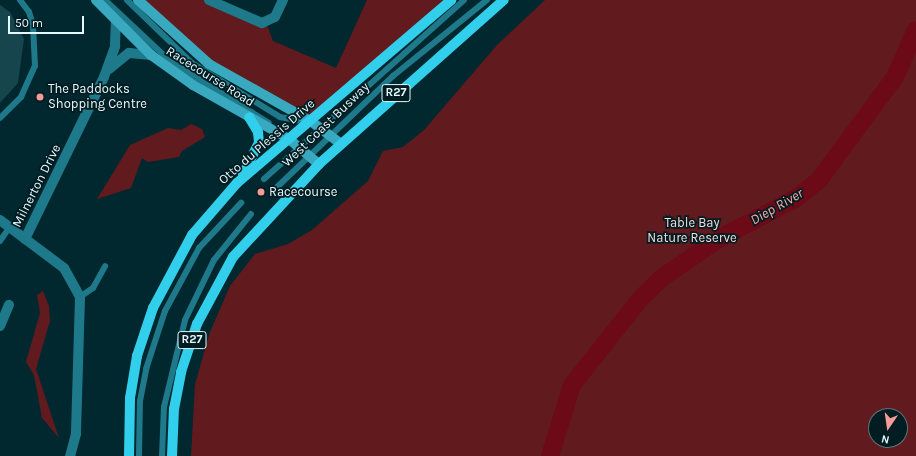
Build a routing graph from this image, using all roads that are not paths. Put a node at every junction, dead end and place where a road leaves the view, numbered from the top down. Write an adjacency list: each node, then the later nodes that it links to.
1 (20, 0): 16 (lane)
2 (96, 0): 12 (main road, Racecourse Road)
3 (105, 0): 20 (lane)
4 (127, 0): 17 (lane)
5 (138, 0): 17 (main road, Racecourse Road)
6 (208, 0): 7 (street)
7 (283, 0)
8 (451, 0): 17 (main road, Otto du Plessis Drive / R27)
9 (464, 0): 18 (lane, West Coast Busway)
10 (487, 0): 19 (lane, West Coast Busway)
11 (504, 0): 21 (main road, R27)
12 (116, 21): 13 (main road, Racecourse Road); 14 (street, Milnerton Drive)
13 (151, 56): 14 (street, Milnerton Drive); 15 (main road, Racecourse Road)
14 (104, 77): 32 (street, Milnerton Drive)
15 (249, 117): 20 (main road, Racecourse Road); 26 (main road)
16 (0, 118)
17 (312, 122): 18 (main road, Racecourse Road); 20 (main road, Otto du Plessis Drive / R27)
18 (320, 129): 19 (main road, Racecourse Road); 22 (lane, West Coast Busway)
19 (330, 136): 21 (main road, Racecourse Road); 23 (lane, West Coast Busway)
20 (289, 140): 22 (main road, Racecourse Road); 26 (main road, Otto du Plessis Drive / R27)
21 (341, 144): 24 (main road, R27)
22 (297, 147): 23 (main road, Racecourse Road); 25 (lane, West Coast Busway)
23 (311, 157): 24 (main road, Racecourse Road); 27 (lane, West Coast Busway)
24 (319, 164): 42 (main road, R27)
25 (264, 179)
26 (237, 183): 39 (main road, Otto du Plessis Drive / R27)
27 (274, 190)
28 (241, 203): 40 (lane)
29 (251, 214): 41 (lane)
30 (0, 220): 31 (street)
31 (9, 228): 32 (street); 33 (lane)
32 (25, 239): 35 (street, Milnerton Drive)
33 (0, 242)
34 (105, 266): 35 (lane)
35 (80, 297): 38 (street)
36 (9, 305): 37 (street)
37 (0, 326)
38 (70, 456)
39 (128, 456)
40 (139, 456)
41 (162, 456)
42 (172, 456)

